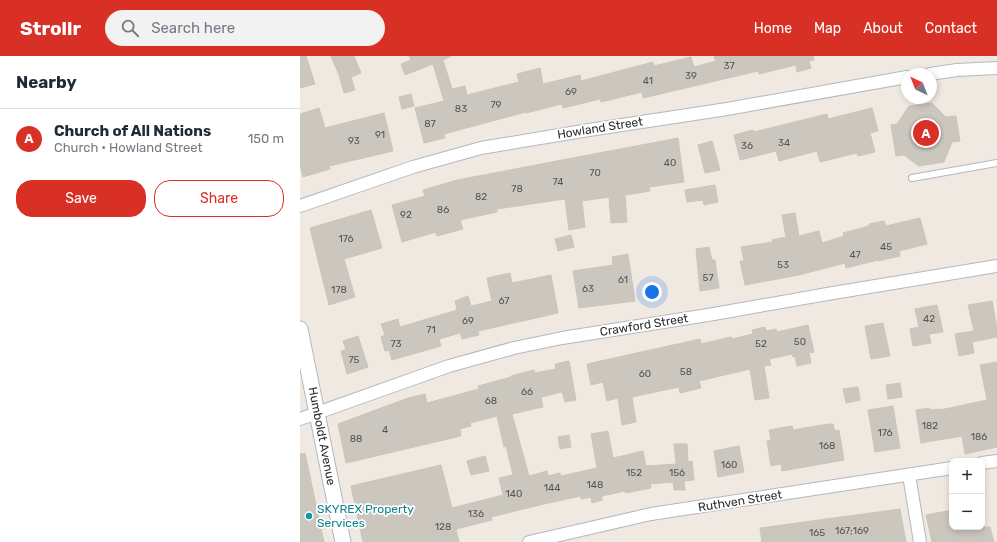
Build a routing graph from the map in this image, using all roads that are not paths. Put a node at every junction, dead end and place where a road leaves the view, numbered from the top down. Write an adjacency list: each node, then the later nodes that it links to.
1 (997, 68): 2 (street)
2 (937, 73)
3 (901, 79): 6 (street, Howland Street)
4 (997, 164): 5 (lane)
5 (912, 178)
6 (300, 206)
7 (997, 266): 9 (street, Crawford Street)
8 (300, 329): 9 (street, Humboldt Avenue)
9 (317, 412): 10 (street, Crawford Street); 15 (street, Humboldt Avenue)
10 (300, 419)
11 (997, 461): 12 (street)
12 (985, 463)
13 (949, 468): 14 (street, Ruthven Street)
14 (909, 475): 16 (street, Ruthven Street); 17 (street)
15 (343, 542)
16 (529, 542)
17 (920, 542)

